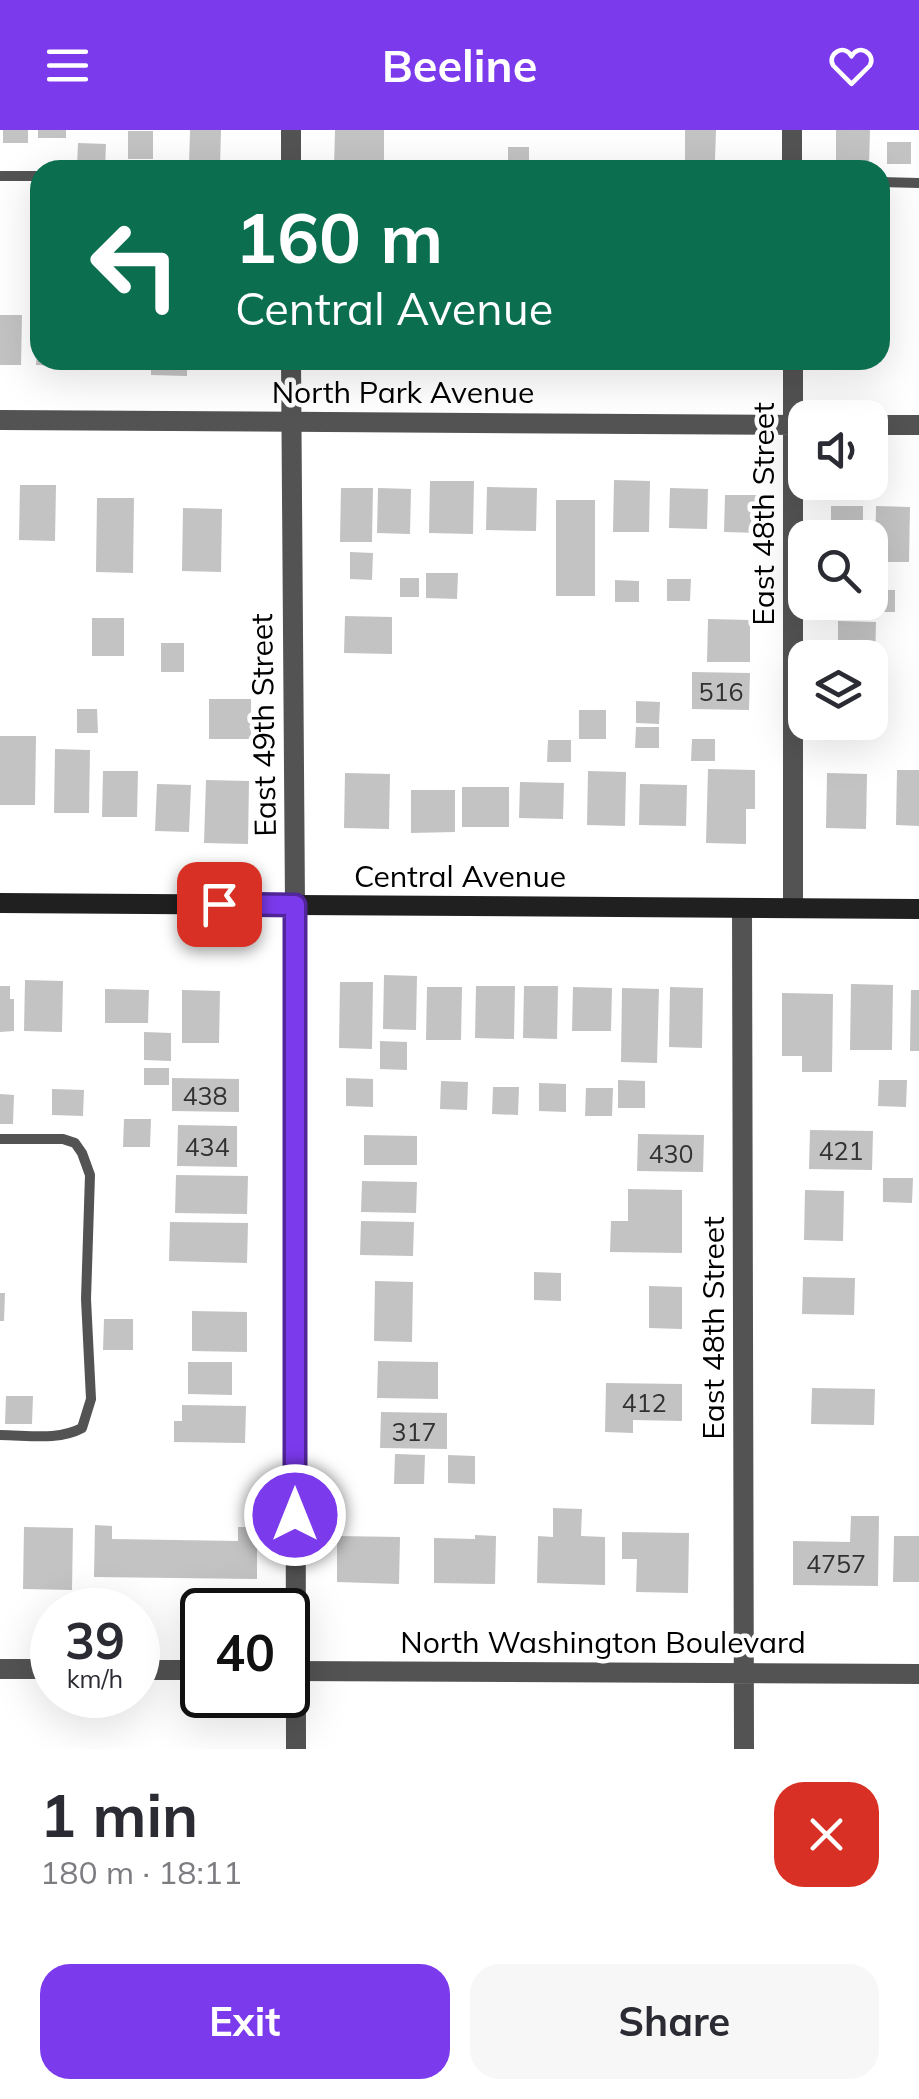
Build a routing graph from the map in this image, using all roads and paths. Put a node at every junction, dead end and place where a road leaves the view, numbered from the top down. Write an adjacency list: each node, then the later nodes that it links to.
1 (291, 130): 3 (street)
2 (792, 130): 4 (street)
3 (291, 160)
4 (792, 160)
5 (0, 176): 6 (lane)
6 (30, 176)
7 (890, 182): 8 (lane)
8 (919, 183)
9 (291, 370): 13 (street, East 49th Street)
10 (794, 370): 11 (street, East 48th Street)
11 (797, 400)
12 (0, 420): 13 (street, North Park Avenue)
13 (291, 421): 14 (street, North Park Avenue); 19 (street, East 49th Street)
14 (788, 424)
15 (888, 425): 16 (street)
16 (919, 425)
17 (798, 500): 21 (street, East 48th Street)
18 (0, 903): 19 (main road, Central Avenue)
19 (295, 905): 20 (main road, Central Avenue); 25 (street, East 49th Street)
20 (742, 908): 21 (main road, Central Avenue); 29 (street, East 48th Street)
21 (793, 908): 22 (main road, Central Avenue)
22 (919, 909)
23 (0, 1139): 24 (lane)
24 (0, 1435)
25 (292, 1588)
26 (0, 1669): 27 (street)
27 (30, 1669)
28 (310, 1671): 29 (street, North Washington Boulevard)
29 (744, 1673): 30 (street, North Washington Boulevard); 33 (street, East 48th Street)
30 (919, 1674)
31 (294, 1718): 32 (street, East 49th Street)
32 (296, 1749)
33 (744, 1749)

